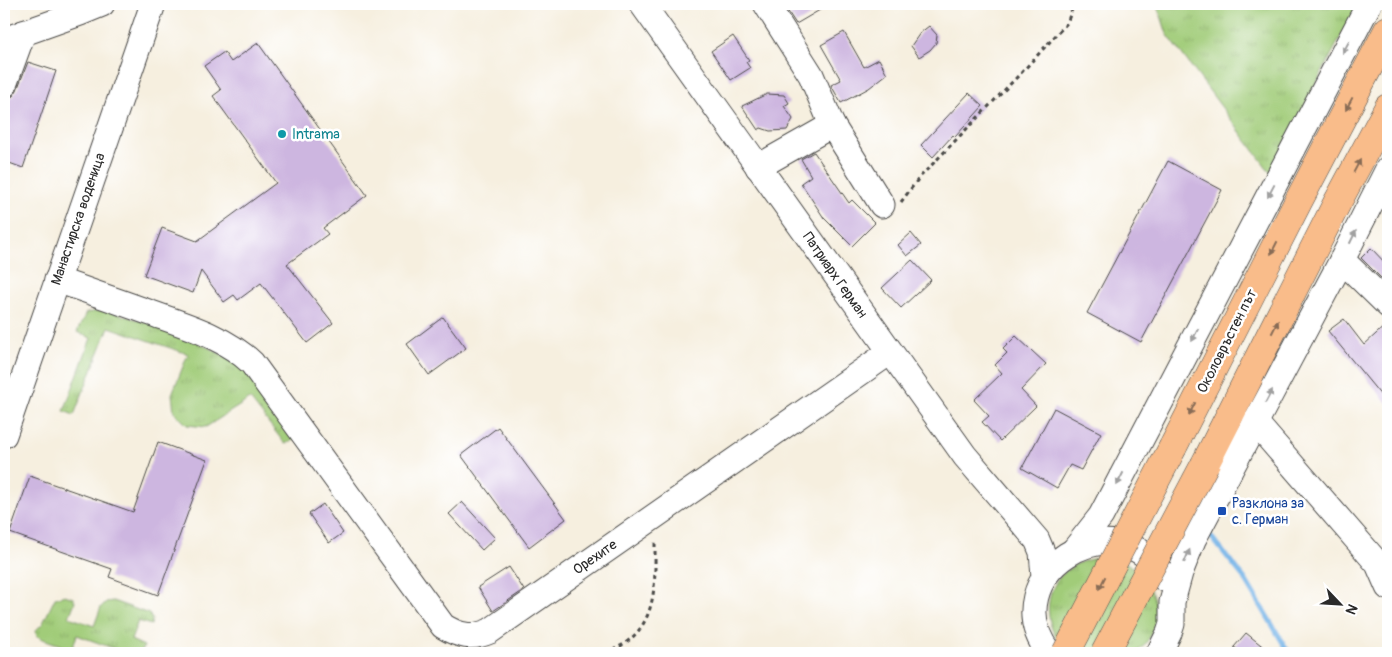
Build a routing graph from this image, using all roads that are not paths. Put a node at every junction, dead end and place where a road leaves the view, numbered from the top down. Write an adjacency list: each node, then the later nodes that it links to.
1 (102, 4): 7 (street)
2 (153, 4): 15 (street, Манастирска воденица)
3 (642, 4): 11 (street, Патриарх Герман)
4 (766, 4): 10 (street)
5 (1369, 4): 21 (street, one-way to 21)
6 (1388, 30): 30 (highway, Околовръстен път, one-way to 30, bridge)
7 (13, 36): 8 (street)
8 (4, 85)
9 (1388, 108): 31 (highway, one-way to 9, bridge)
10 (832, 124): 11 (street); 13 (street)
11 (758, 167): 17 (street, Патриарх Герман)
12 (1388, 169): 14 (street, one-way to 12)
13 (882, 205)
14 (1342, 260): 16 (street); 18 (street, one-way to 14)
15 (57, 280): 17 (street, Орехите); 19 (street, Манастирска воденица)
16 (1388, 305)
17 (890, 352): 20 (street, Патриарх Герман)
18 (1255, 422): 22 (street); 25 (street, one-way to 18)
19 (4, 435)
20 (1037, 540): 21 (street, Патриарх Герман); 23 (street, Патриарх Герман)
21 (1073, 550): 23 (street); 25 (street)
22 (1383, 561): 24 (street)
23 (1044, 577): 26 (street)
24 (1388, 587)
25 (1172, 602): 27 (street)
26 (1036, 628): 28 (street); 29 (street)
27 (1168, 647)
28 (1028, 653)
29 (1049, 653)
30 (1066, 653)
31 (1105, 653)

